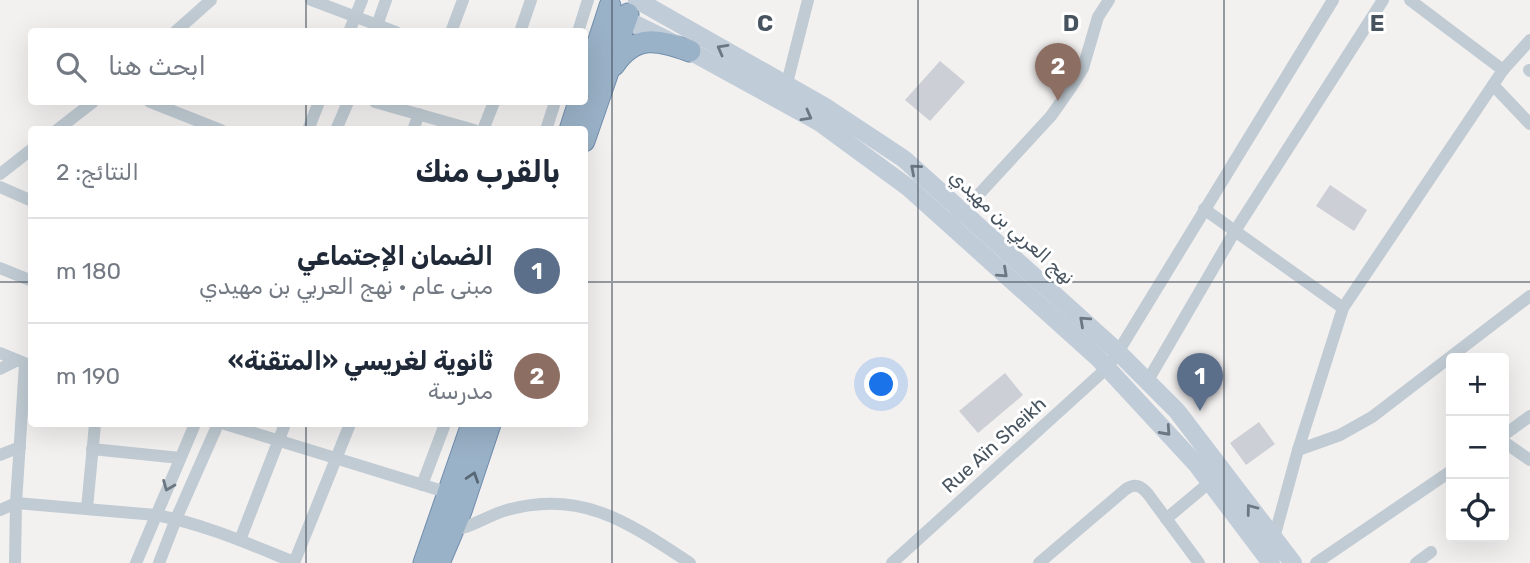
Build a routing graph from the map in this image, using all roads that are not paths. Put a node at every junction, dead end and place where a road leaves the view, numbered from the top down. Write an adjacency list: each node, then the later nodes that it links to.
1 (211, 0): 15 (street)
2 (311, 0): 14 (street)
3 (362, 0): 14 (street)
4 (386, 0): 17 (street)
5 (463, 0): 18 (street)
6 (531, 0): 19 (street)
7 (588, 0): 20 (street)
8 (808, 0): 27 (street)
9 (1109, 0): 53 (street)
10 (1333, 0): 52 (street, Rue Aïn Sheikh)
11 (1382, 0): 56 (street)
12 (1410, 0): 23 (street)
13 (626, 7): 22 (main road, نهج العربي بن مهيدي); 24 (highway); 25 (highway); 27 (main road, نهج العربي بن مهيدي, one-way to 13)
14 (356, 17): 16 (street); 17 (street)
15 (180, 28)
16 (351, 28)
17 (377, 28)
18 (452, 28)
19 (521, 28)
20 (579, 28)
21 (1530, 40): 23 (street)
22 (690, 51): 25 (highway); 27 (main road, نهج العربي بن مهيدي)
23 (1503, 70): 26 (street)
24 (588, 78)
25 (605, 79): 47 (highway)
26 (1493, 85): 37 (street); 61 (street)
27 (784, 94): 53 (main road, نهج العربي بن مهيدي, one-way to 27); 54 (main road, نهج العربي بن مهيدي, one-way to 54)
28 (89, 105): 38 (street)
29 (157, 105): 39 (street)
30 (318, 105): 40 (street)
31 (347, 105): 41 (street)
32 (386, 105): 36 (street)
33 (493, 105): 44 (street)
34 (554, 105): 45 (street)
35 (578, 105): 46 (highway)
36 (419, 114): 42 (street); 43 (street)
37 (1530, 124)
38 (62, 126)
39 (205, 126)
40 (310, 126)
41 (338, 126)
42 (414, 126)
43 (460, 126)
44 (485, 126)
45 (547, 126)
46 (571, 126)
47 (588, 129)
48 (28, 152): 49 (street)
49 (0, 174)
50 (0, 187): 51 (street)
51 (28, 199)
52 (1204, 209): 56 (street); 62 (street, Rue Aïn Sheikh)
53 (964, 211): 54 (street); 55 (main road, نهج العربي بن مهيدي)
54 (950, 224): 57 (main road, نهج العربي بن مهيدي)
55 (984, 230): 57 (main road); 62 (main road, نهج العربي بن مهيدي, one-way to 55)
56 (1235, 231): 61 (street); 67 (street)
57 (971, 243): 65 (main road, نهج العربي بن مهيدي, one-way to 65)
58 (0, 268): 59 (street)
59 (28, 279)
60 (1530, 296): 83 (street)
61 (1343, 308): 83 (street)
62 (1118, 352): 65 (street, Rue Aïn Sheikh); 67 (main road, نهج العربي بن مهيدي)
63 (0, 353): 64 (street)
64 (24, 364): 66 (street); 81 (street)
65 (1107, 368): 89 (main road, نهج العربي بن مهيدي, one-way to 89); 109 (street, Rue Aïn Sheikh)
66 (0, 369)
67 (1147, 382): 100 (main road, نهج العربي بن مهيدي, one-way to 67)
68 (1530, 416): 78 (street)
69 (95, 427): 82 (street)
70 (194, 427): 85 (street)
71 (217, 427): 96 (street)
72 (235, 427): 79 (street)
73 (284, 427): 79 (street)
74 (349, 427): 86 (street)
75 (444, 427): 90 (street)
76 (471, 427): 91 (highway)
77 (489, 427): 98 (highway, one-way to 77)
78 (1509, 431)
79 (278, 440): 86 (street); 99 (street)
80 (1509, 445): 87 (street)
81 (20, 447): 84 (street); 92 (street)
82 (92, 449): 85 (street); 93 (street)
83 (1298, 450): 100 (street)
84 (0, 455)
85 (180, 458): 95 (street, one-way to 95)
86 (336, 458): 90 (street); 105 (street)
87 (1530, 460)
88 (1446, 474): 113 (street)
89 (1210, 482): 97 (street); 100 (main road, نهج العربي بن مهيدي)
90 (422, 485): 91 (street)
91 (449, 493): 98 (highway)
92 (16, 503): 93 (street); 94 (street); 102 (street)
93 (87, 508): 95 (street)
94 (0, 510)
95 (156, 515): 96 (street); 103 (street)
96 (176, 519): 99 (street); 104 (street)
97 (1166, 519): 110 (street); 111 (street)
98 (446, 528): 106 (highway); 107 (highway); 108 (street)
99 (240, 540): 105 (street)
100 (1269, 551): 112 (main road, نهج العربي بن مهيدي)
101 (1431, 552): 114 (street)
102 (15, 563)
103 (136, 563)
104 (159, 563)
105 (294, 563)
106 (424, 563)
107 (439, 563)
108 (690, 563)
109 (892, 563)
110 (1039, 563)
111 (1199, 563)
112 (1293, 563)
113 (1316, 563)
114 (1416, 563)

